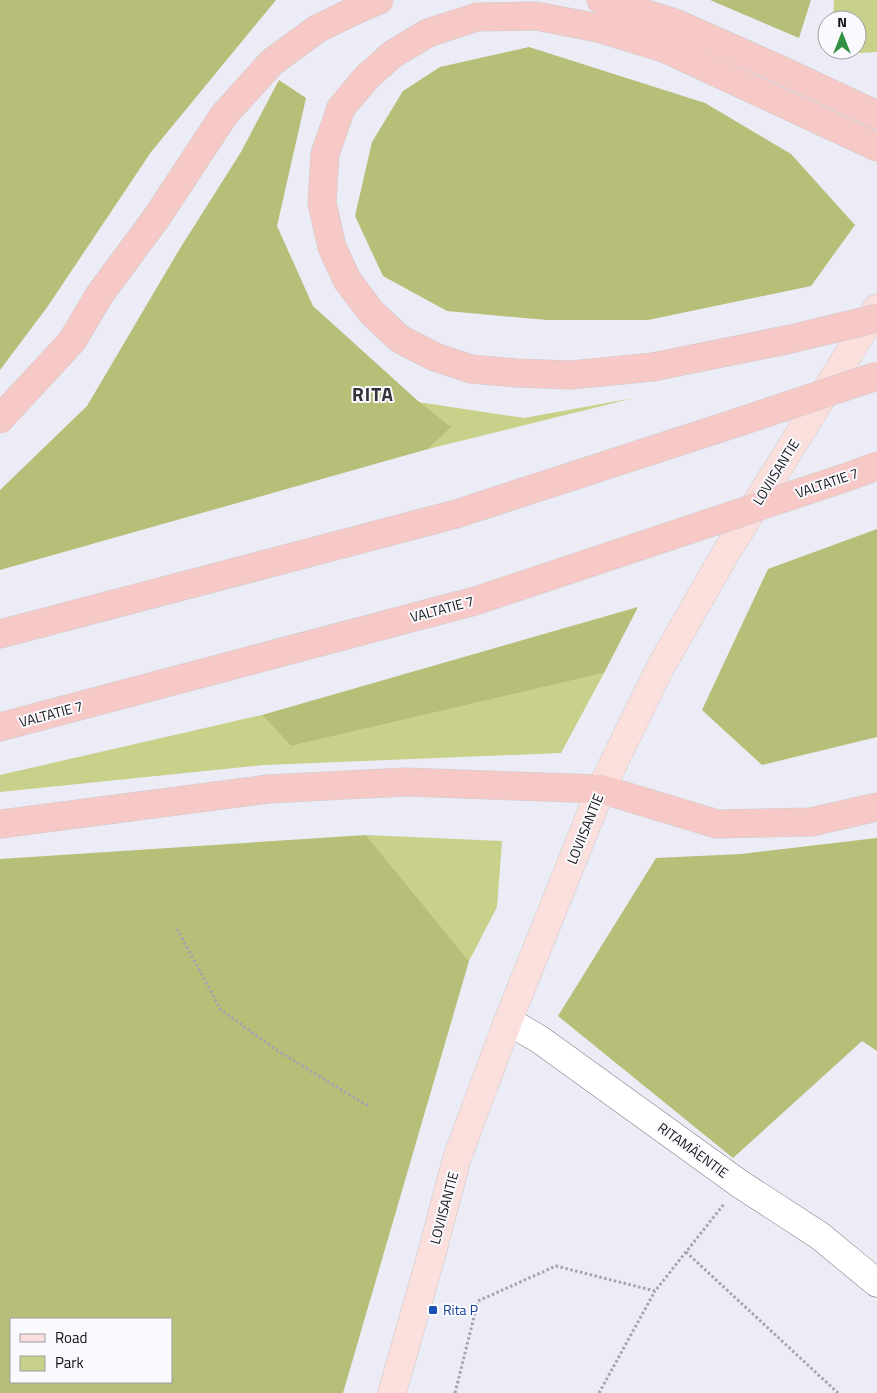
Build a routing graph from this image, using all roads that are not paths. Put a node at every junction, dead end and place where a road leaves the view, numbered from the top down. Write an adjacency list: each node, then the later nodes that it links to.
1 (379, 0): 8 (highway)
2 (601, 0): 3 (highway)
3 (877, 115)
4 (877, 147): 6 (highway, bridge)
5 (877, 308): 12 (main road, LOVIISANTIE)
6 (877, 318)
7 (877, 376): 10 (highway, bridge)
8 (0, 419)
9 (877, 466): 11 (highway, VALTATIE 7, bridge)
10 (0, 634)
11 (0, 728)
12 (601, 789): 13 (highway); 14 (highway); 15 (main road, LOVIISANTIE)
13 (877, 807)
14 (0, 824)
15 (508, 1021): 16 (street, RITAMÄENTIE); 17 (main road, LOVIISANTIE)
16 (877, 1283)
17 (392, 1393)

